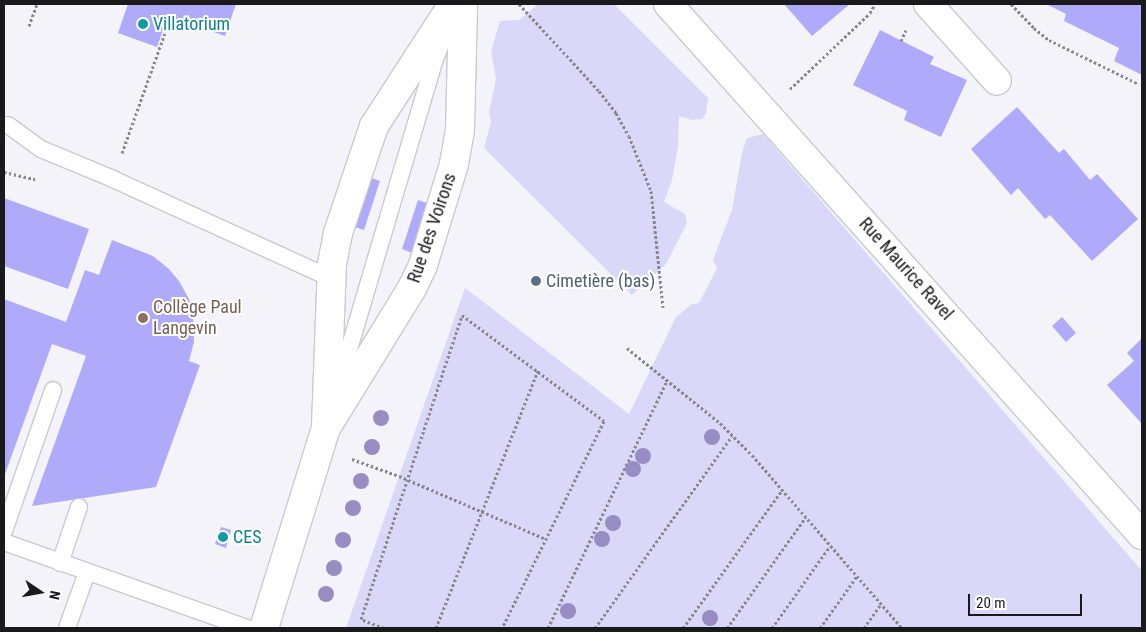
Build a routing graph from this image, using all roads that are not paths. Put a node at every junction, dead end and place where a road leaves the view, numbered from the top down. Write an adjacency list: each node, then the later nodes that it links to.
1 (453, 4): 8 (street, Rue des Voirons)
2 (457, 4): 10 (lane)
3 (463, 4): 10 (street, Rue des Voirons)
4 (668, 4): 13 (street, Rue Maurice Ravel)
5 (928, 4): 6 (street)
6 (997, 81)
7 (8, 125): 8 (lane)
8 (332, 279): 10 (street, Rue des Voirons)
9 (53, 390): 12 (lane)
10 (323, 438): 19 (street, Rue des Voirons)
11 (79, 507): 15 (lane)
12 (4, 531)
13 (1142, 534)
14 (4, 542): 15 (lane)
15 (60, 562): 16 (lane)
16 (87, 572): 17 (lane); 18 (lane)
17 (67, 628)
18 (247, 628)
19 (264, 628)

